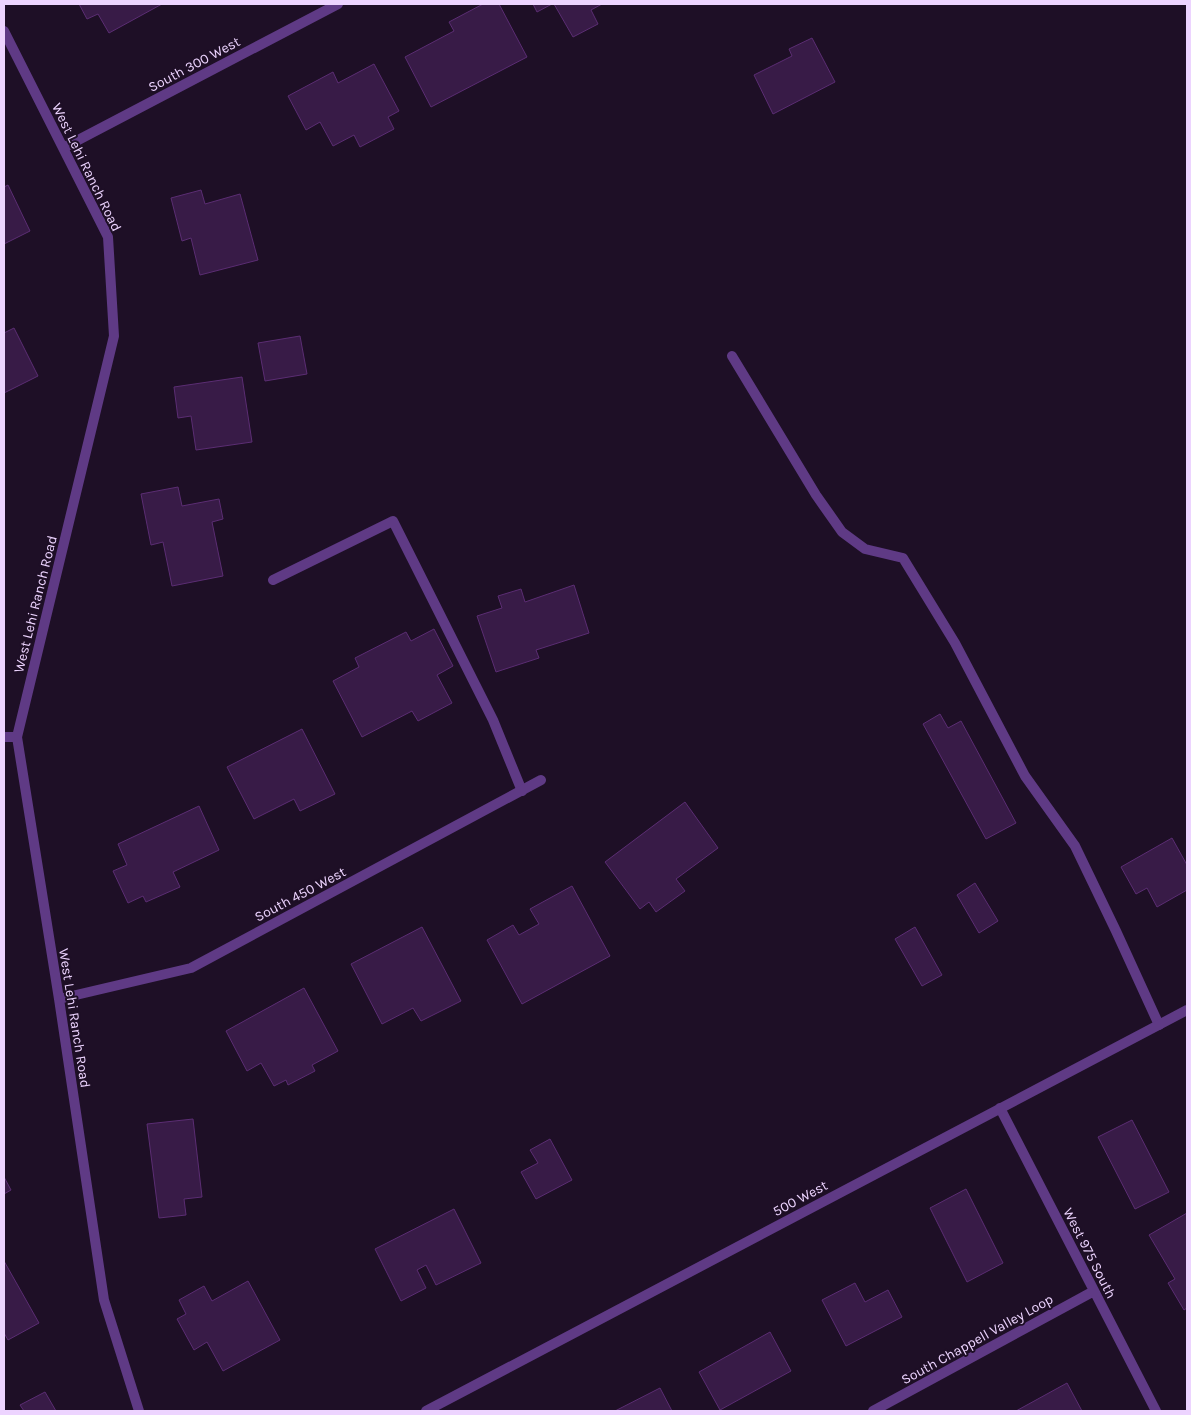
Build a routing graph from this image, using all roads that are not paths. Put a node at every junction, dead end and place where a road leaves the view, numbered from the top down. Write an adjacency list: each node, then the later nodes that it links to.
1 (338, 4): 3 (street, South 300 West)
2 (4, 31): 3 (street, West Lehi Ranch Road)
3 (63, 148): 7 (street, West Lehi Ranch Road)
4 (732, 356): 12 (street)
5 (273, 580): 9 (street)
6 (4, 737): 7 (street)
7 (17, 737): 10 (street, West Lehi Ranch Road)
8 (541, 780): 9 (street, South 450 West)
9 (522, 791): 10 (street, South 450 West)
10 (59, 999): 15 (street, West Lehi Ranch Road)
11 (1187, 1010): 12 (street, 500 West)
12 (1159, 1025): 13 (street, 500 West)
13 (1000, 1108): 14 (street, West 975 South); 16 (street, 500 West)
14 (1094, 1291): 17 (street, South Chappell Valley Loop); 18 (street, West 975 South)
15 (139, 1411)
16 (426, 1411)
17 (873, 1411)
18 (1156, 1411)

